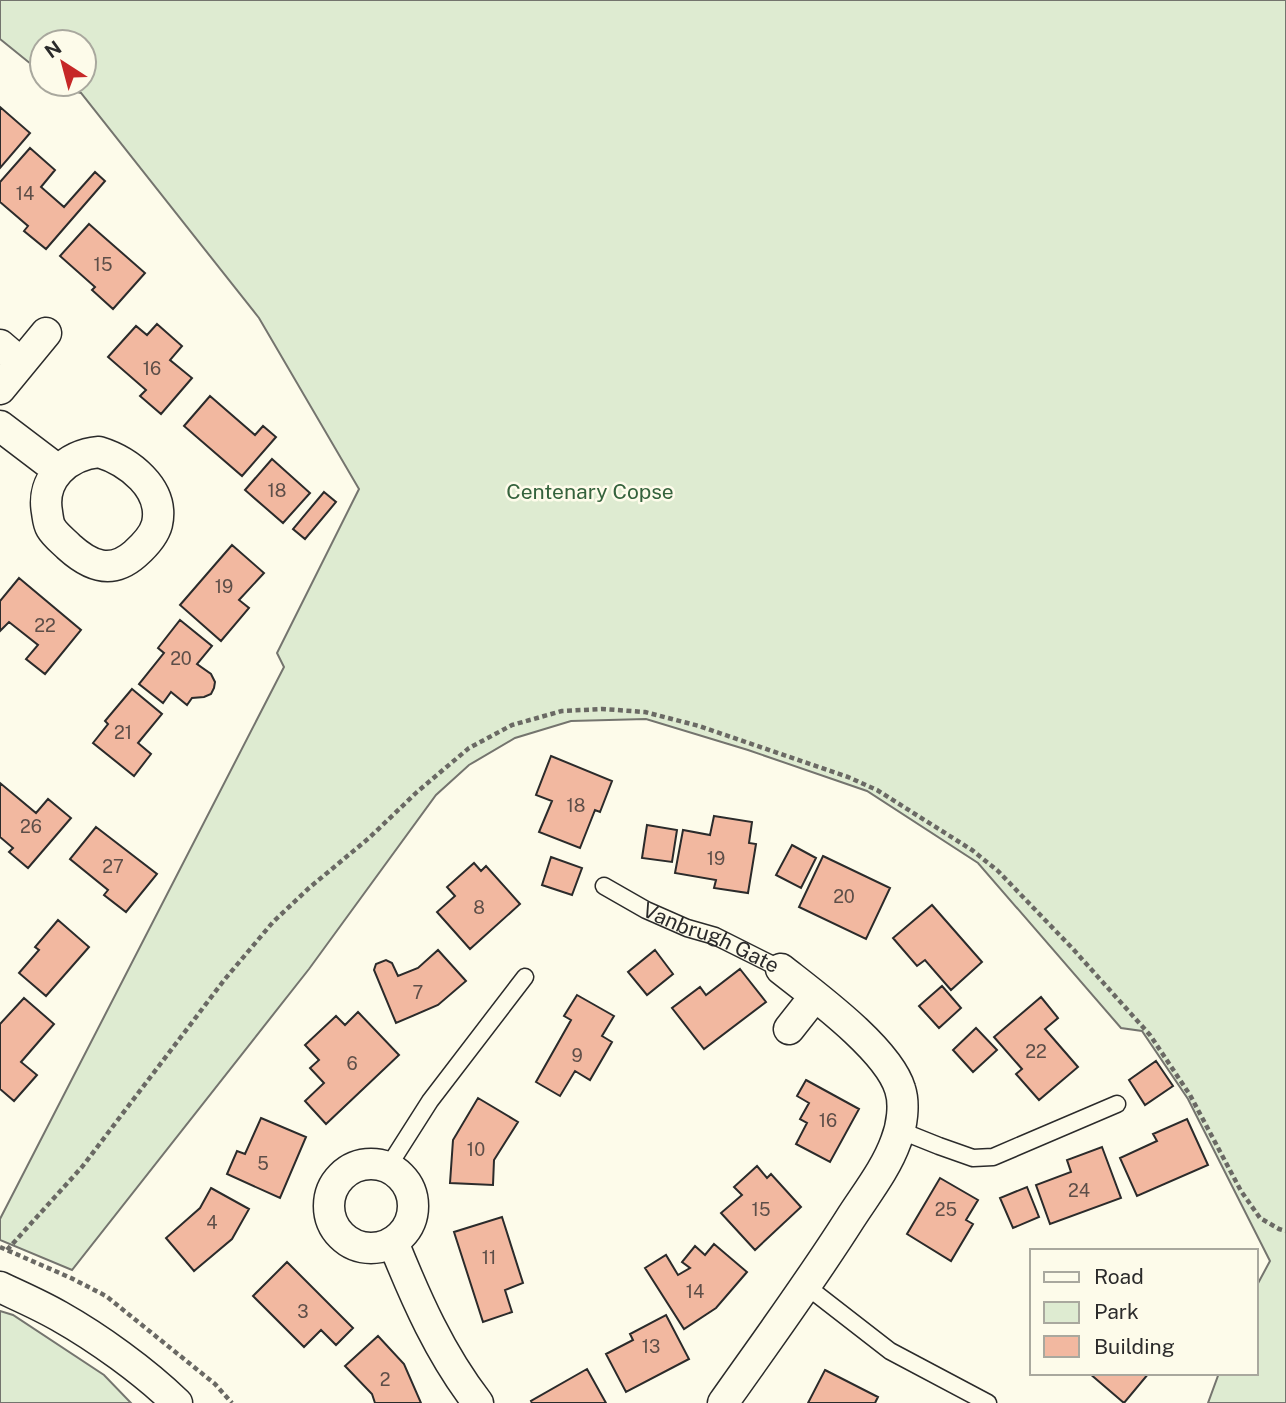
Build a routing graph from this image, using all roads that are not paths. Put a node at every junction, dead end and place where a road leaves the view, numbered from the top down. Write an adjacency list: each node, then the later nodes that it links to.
1 (46, 333): 2 (street)
2 (11, 354): 3 (street)
3 (0, 389)
4 (0, 426): 5 (street)
5 (58, 470)
6 (604, 886): 7 (lane, Vanbrugh Gate)
7 (781, 969): 9 (street, Vanbrugh Gate)
8 (525, 977): 13 (lane)
9 (815, 996): 10 (street); 12 (street, Vanbrugh Gate)
10 (789, 1029)
11 (1116, 1104): 12 (lane)
12 (899, 1130): 15 (street, Vanbrugh Gate)
13 (388, 1167): 14 (street); 14 (street)
14 (393, 1242): 18 (street)
15 (805, 1285): 19 (street, Vanbrugh Gate); 20 (lane)
16 (0, 1287): 17 (street)
17 (177, 1403)
18 (478, 1403)
19 (723, 1403)
20 (988, 1403)

